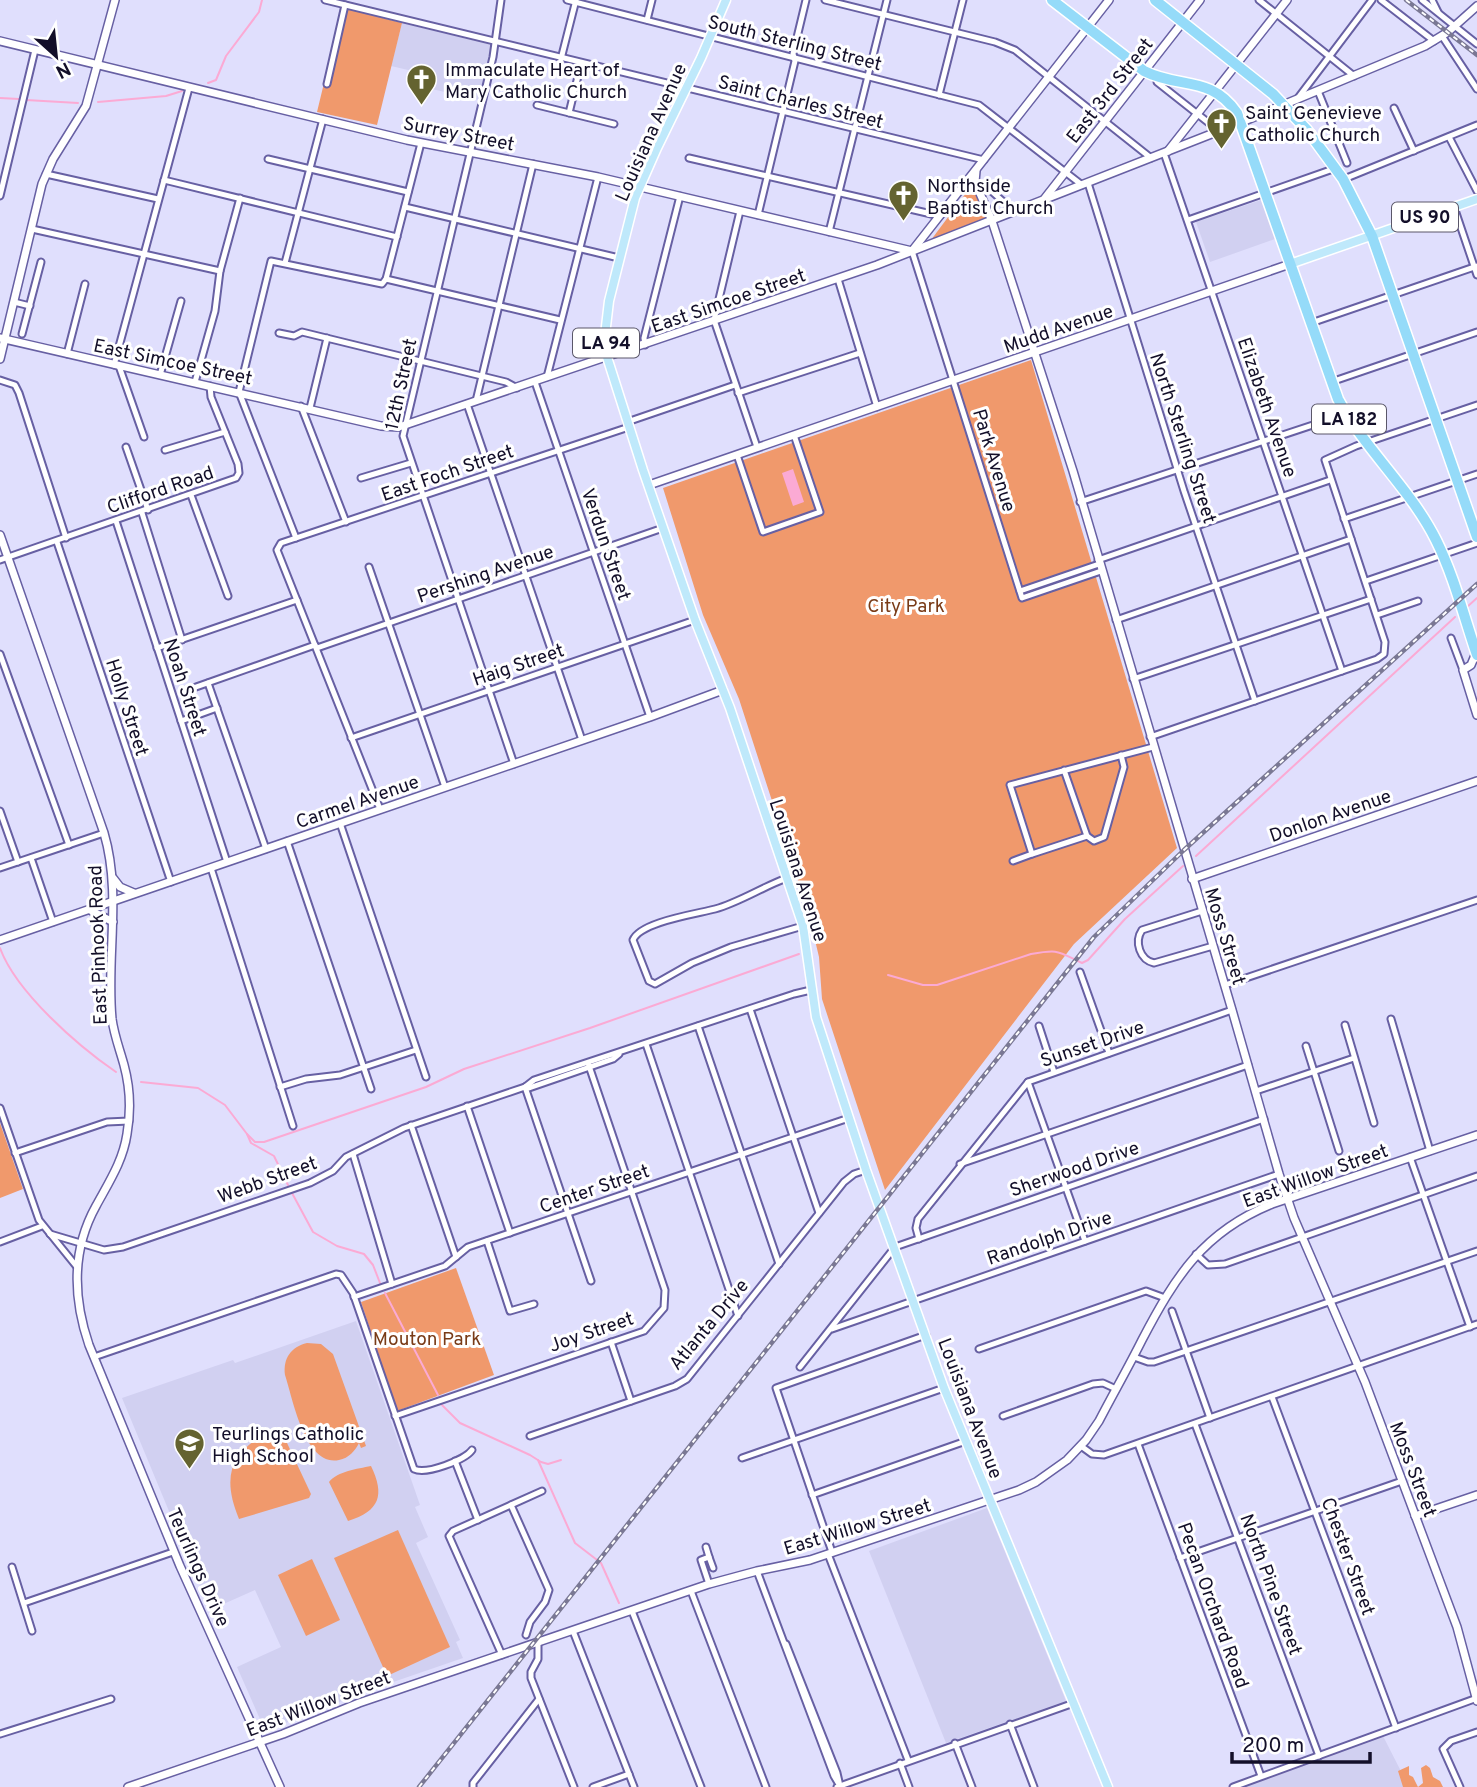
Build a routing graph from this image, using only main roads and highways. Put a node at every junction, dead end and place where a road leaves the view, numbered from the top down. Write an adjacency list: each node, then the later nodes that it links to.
1 (726, 0): 10 (main road, Louisiana Avenue / LA 94)
2 (1052, 0): 6 (highway)
3 (1154, 0): 5 (highway, US 90)
4 (1477, 199): 5 (main road, Mudd Avenue / US 90)
5 (1372, 236): 6 (main road, Mudd Avenue / US 90); 7 (highway)
6 (1290, 264): 9 (highway, LA 182)
7 (1477, 537)
8 (1477, 619): 9 (highway)
9 (1477, 654)
10 (1108, 1787)

